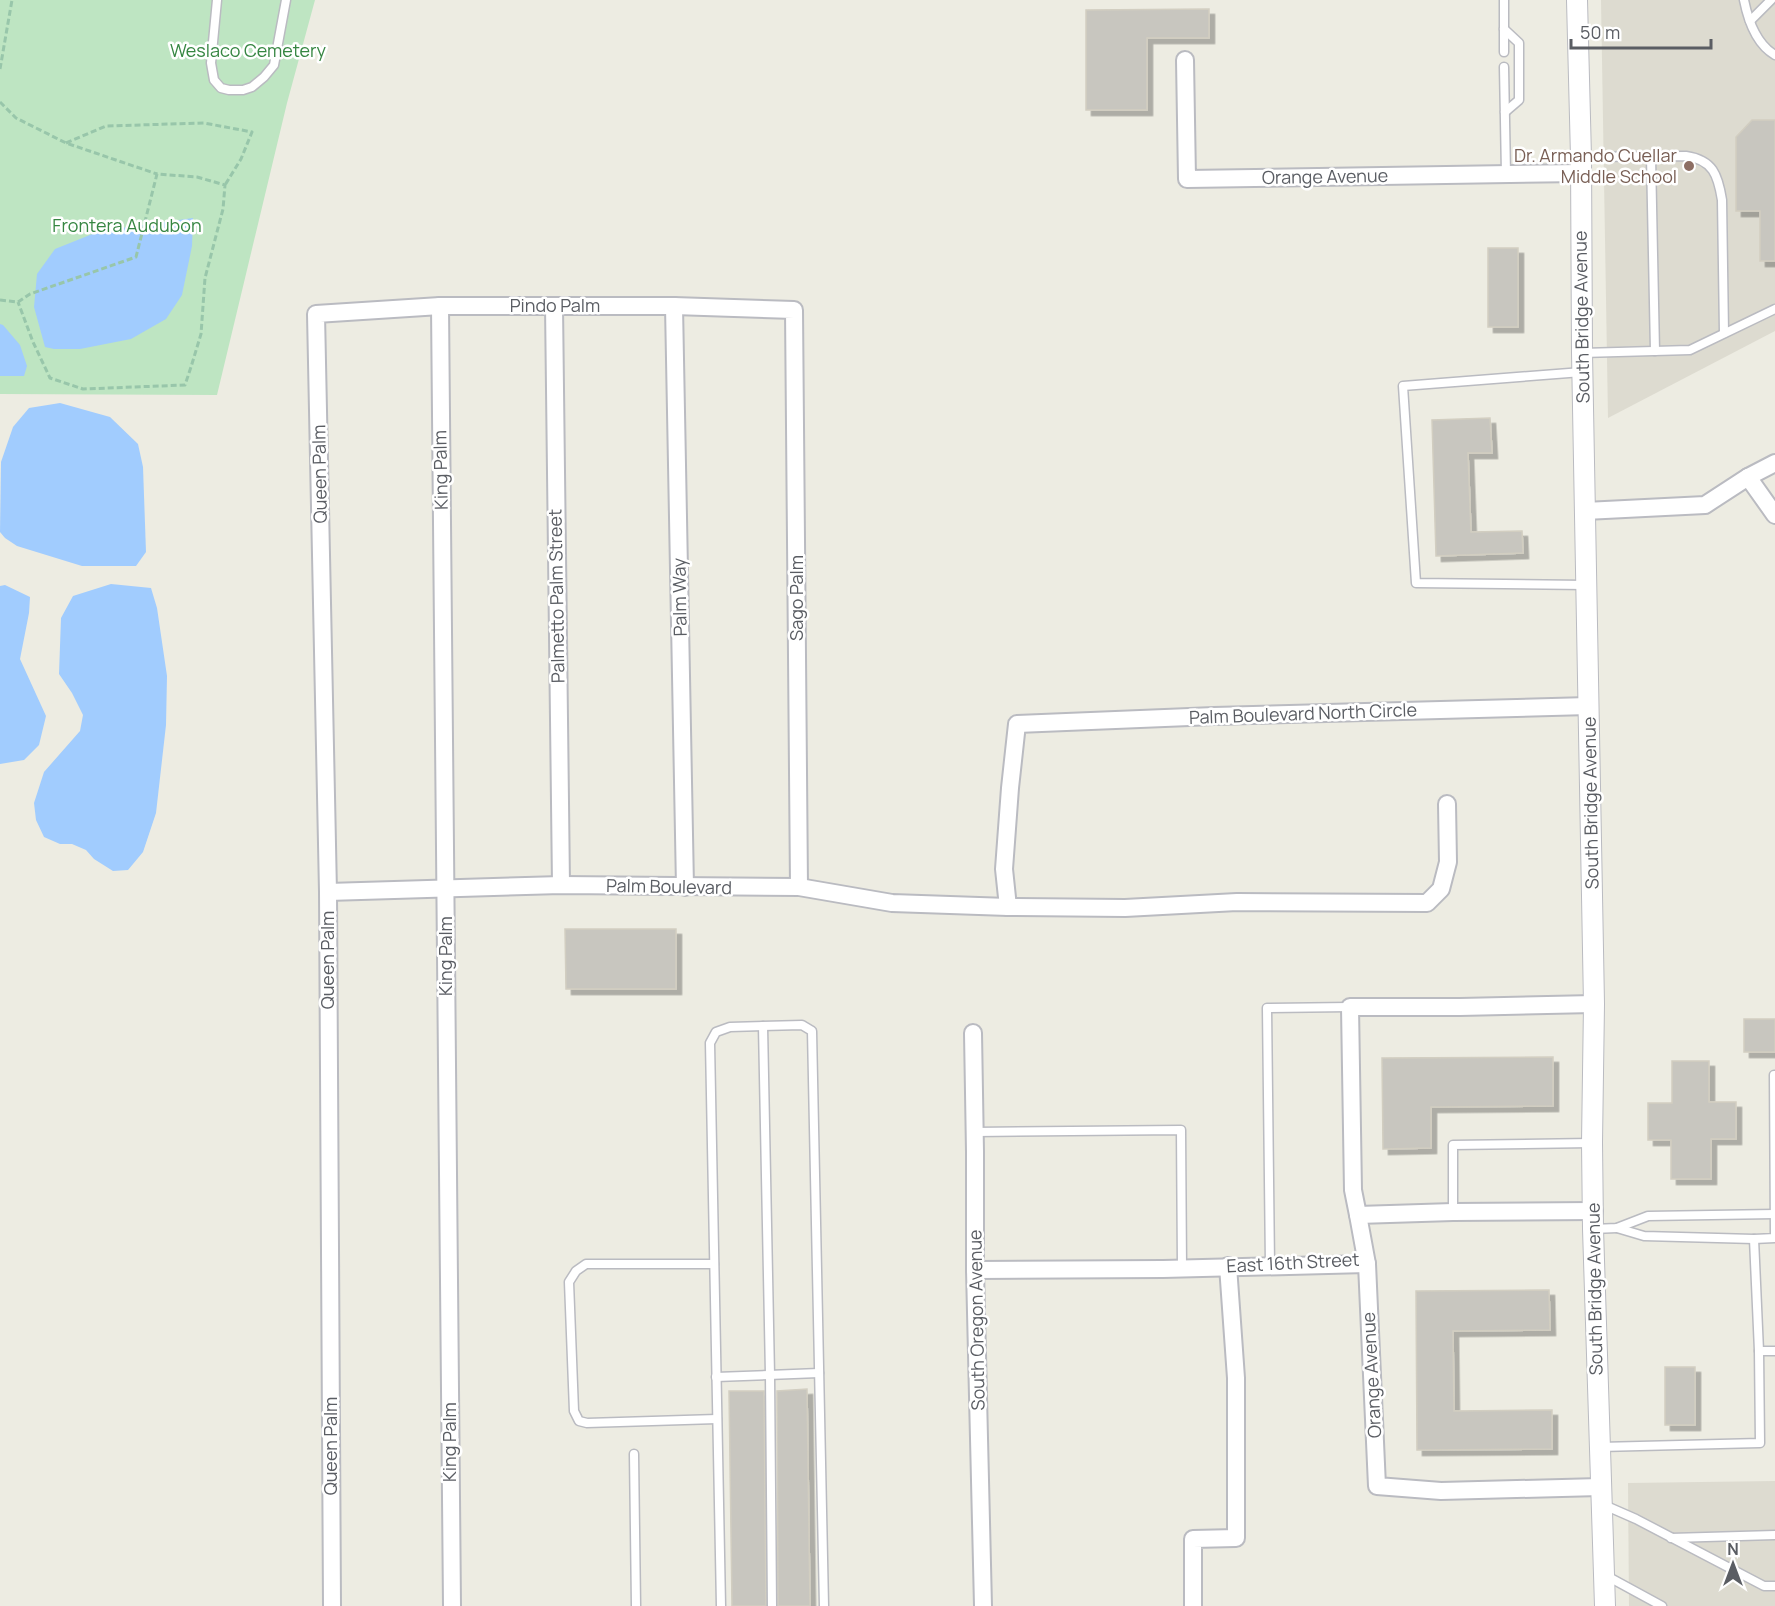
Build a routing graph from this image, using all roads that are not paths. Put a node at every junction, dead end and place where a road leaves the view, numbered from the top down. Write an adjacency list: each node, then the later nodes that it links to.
1 (217, 0): 2 (lane)
2 (286, 0)
3 (1503, 0): 8 (lane)
4 (1577, 0): 15 (street, South Bridge Avenue)
5 (1744, 0): 7 (lane)
6 (1771, 0): 7 (lane)
7 (1750, 21): 10 (lane)
8 (1503, 29): 9 (lane); 13 (lane)
9 (1504, 52)
10 (1775, 55)
11 (1185, 60): 16 (street, Orange Avenue)
12 (1504, 67): 13 (lane)
13 (1505, 112): 16 (lane)
14 (1651, 157): 15 (lane); 23 (lane); 24 (lane)
15 (1581, 165): 16 (street, Orange Avenue); 25 (street, South Bridge Avenue)
16 (1506, 174)
17 (440, 306): 18 (street, Pindo Palm); 22 (street, Pindo Palm); 36 (street, King Palm)
18 (554, 306): 19 (street, Pindo Palm); 33 (street, Palmetto Palm Street)
19 (674, 306): 21 (street, Pindo Palm); 34 (street, Palm Way)
20 (1775, 309): 23 (lane)
21 (794, 310): 35 (street, Sago Palm)
22 (316, 314): 37 (street, Queen Palm)
23 (1724, 333): 24 (lane)
24 (1654, 351): 25 (lane)
25 (1582, 363): 28 (street, South Bridge Avenue); 30 (lane)
26 (1775, 463): 27 (street)
27 (1748, 477): 28 (street); 29 (street)
28 (1585, 511): 30 (street, South Bridge Avenue)
29 (1775, 515)
30 (1586, 585): 31 (street, South Bridge Avenue)
31 (1589, 706): 38 (street, Palm Boulevard North Circle); 39 (street, South Bridge Avenue)
32 (1447, 804): 38 (street)
33 (561, 885): 34 (street, Palm Boulevard); 36 (street, Palm Boulevard)
34 (686, 887): 35 (street, Palm Boulevard)
35 (799, 887): 38 (street, Palm Boulevard)
36 (446, 889): 37 (street, Palm Boulevard); 72 (street, King Palm)
37 (328, 892): 71 (street, Queen Palm)
38 (1008, 907)
39 (1594, 1004): 40 (street); 45 (street, South Bridge Avenue)
40 (1350, 1007): 48 (street, East 16th Street); 55 (lane)
41 (763, 1026): 52 (lane); 60 (lane); 61 (lane)
42 (973, 1034): 44 (street, South Oregon Avenue)
43 (1774, 1075): 47 (lane)
44 (975, 1132): 56 (lane); 57 (street, South Oregon Avenue)
45 (1592, 1143): 46 (lane); 49 (street, South Bridge Avenue)
46 (1454, 1212): 48 (street); 49 (street)
47 (1775, 1214): 50 (lane); 51 (lane)
48 (1358, 1215): 53 (street, East 16th Street)
49 (1593, 1220): 50 (lane); 64 (street, South Bridge Avenue)
50 (1617, 1228): 51 (lane)
51 (1754, 1239): 58 (lane)
52 (714, 1264): 62 (lane); 63 (lane)
53 (1367, 1264): 55 (street, East 16th Street); 66 (street, Orange Avenue)
54 (1228, 1266): 55 (street, East 16th Street); 56 (street, East 16th Street); 78 (street)
55 (1270, 1266)
56 (1182, 1268): 57 (street, East 16th Street)
57 (975, 1270): 77 (street, South Oregon Avenue)
58 (1759, 1351): 59 (lane); 64 (lane)
59 (1775, 1351)
60 (819, 1373): 61 (lane); 76 (lane)
61 (770, 1375): 62 (lane); 75 (lane)
62 (716, 1377): 63 (lane)
63 (717, 1419): 74 (lane)
64 (1599, 1447): 66 (street, South Bridge Avenue)
65 (634, 1454): 73 (lane)
66 (1600, 1495): 68 (lane); 69 (street, South Bridge Avenue)
67 (1775, 1535): 68 (lane)
68 (1671, 1538): 70 (lane)
69 (1604, 1575): 79 (street, South Bridge Avenue); 80 (lane)
70 (1775, 1586)
71 (332, 1606)
72 (452, 1606)
73 (636, 1606)
74 (721, 1606)
75 (772, 1606)
76 (824, 1606)
77 (984, 1606)
78 (1192, 1606)
79 (1605, 1606)
80 (1662, 1606)

